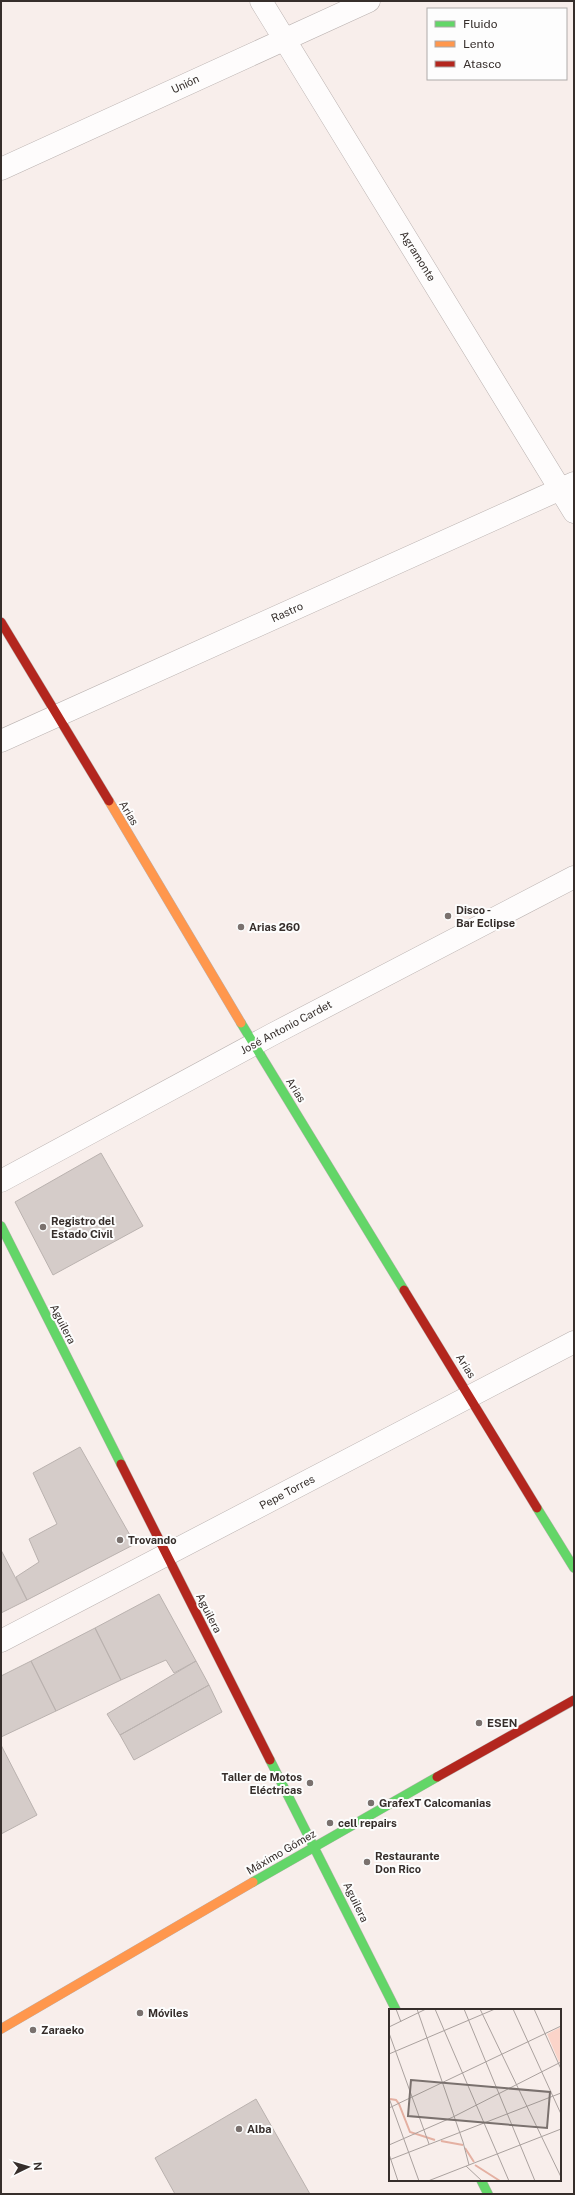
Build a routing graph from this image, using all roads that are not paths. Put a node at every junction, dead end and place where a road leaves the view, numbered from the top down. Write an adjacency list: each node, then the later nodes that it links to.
1 (261, 1): 3 (street, Agramonte)
2 (369, 1): 3 (street, Unión)
3 (284, 38): 4 (street, Unión); 5 (street, Agramonte)
4 (1, 169)
5 (567, 486): 6 (street, Agramonte); 8 (street, Rastro)
6 (574, 512)
7 (1, 622): 8 (street, Arias)
8 (56, 716): 9 (street, Rastro); 11 (street, Arias)
9 (1, 741)
10 (574, 877): 11 (street, José Antonio Cardet)
11 (254, 1044): 12 (street, José Antonio Cardet); 15 (street, Arias)
12 (1, 1181)
13 (1, 1226): 16 (street, Aguilera)
14 (574, 1342): 15 (street, Pepe Torres)
15 (470, 1396): 16 (street, Pepe Torres); 17 (street, Arias)
16 (166, 1556): 18 (street, Pepe Torres); 20 (street, Aguilera)
17 (574, 1568)
18 (1, 1641)
19 (574, 1700): 20 (street, Máximo Gómez)
20 (315, 1846): 21 (street, Aguilera); 22 (street, Máximo Gómez)
21 (396, 2009)
22 (1, 2029)
23 (482, 2181): 24 (street)
24 (488, 2194)

